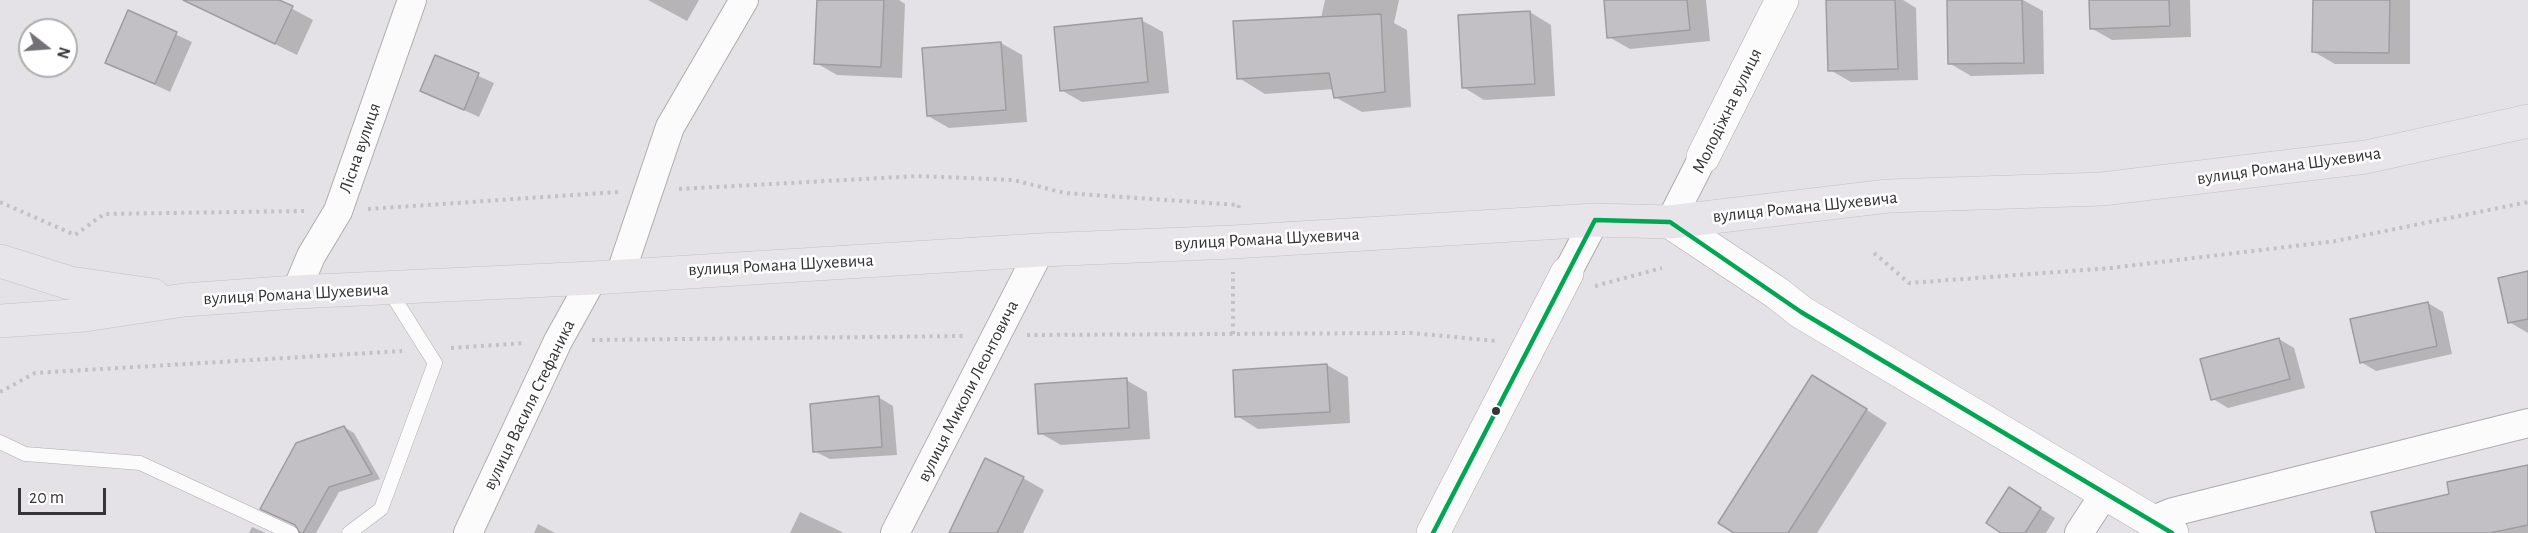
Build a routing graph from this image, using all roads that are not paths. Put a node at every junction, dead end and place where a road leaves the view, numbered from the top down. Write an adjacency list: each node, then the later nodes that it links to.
1 (412, 0): 13 (street, Лісна вулиця)
2 (744, 0): 10 (street, вулиця Василя Стефаника)
3 (1782, 0): 5 (street, Молодіжна вулиця)
4 (2528, 121): 7 (main road, вулиця Романа Шухевича)
5 (1703, 157): 7 (street, Молодіжна вулиця)
6 (1595, 220): 7 (main road, вулиця Романа Шухевича); 8 (main road, вулиця Романа Шухевича); 11 (street)
7 (1670, 222): 18 (street)
8 (1040, 250): 10 (main road, вулиця Романа Шухевича); 23 (street, вулиця Миколи Леонтовича)
9 (0, 261): 14 (main road)
10 (606, 276): 12 (main road, вулиця Романа Шухевича); 22 (street, вулиця Василя Стефаника)
11 (1577, 283): 24 (street)
12 (388, 288): 13 (main road, вулиця Романа Шухевича); 21 (lane)
13 (296, 292): 14 (main road, вулиця Романа Шухевича)
14 (184, 300): 15 (main road, вулиця Романа Шухевича)
15 (0, 321)
16 (2528, 423): 19 (street)
17 (0, 442): 20 (lane)
18 (2105, 493): 19 (street); 25 (street)
19 (2162, 527)
20 (291, 533)
21 (349, 533)
22 (468, 533)
23 (895, 533)
24 (1433, 533)
25 (2079, 533)

